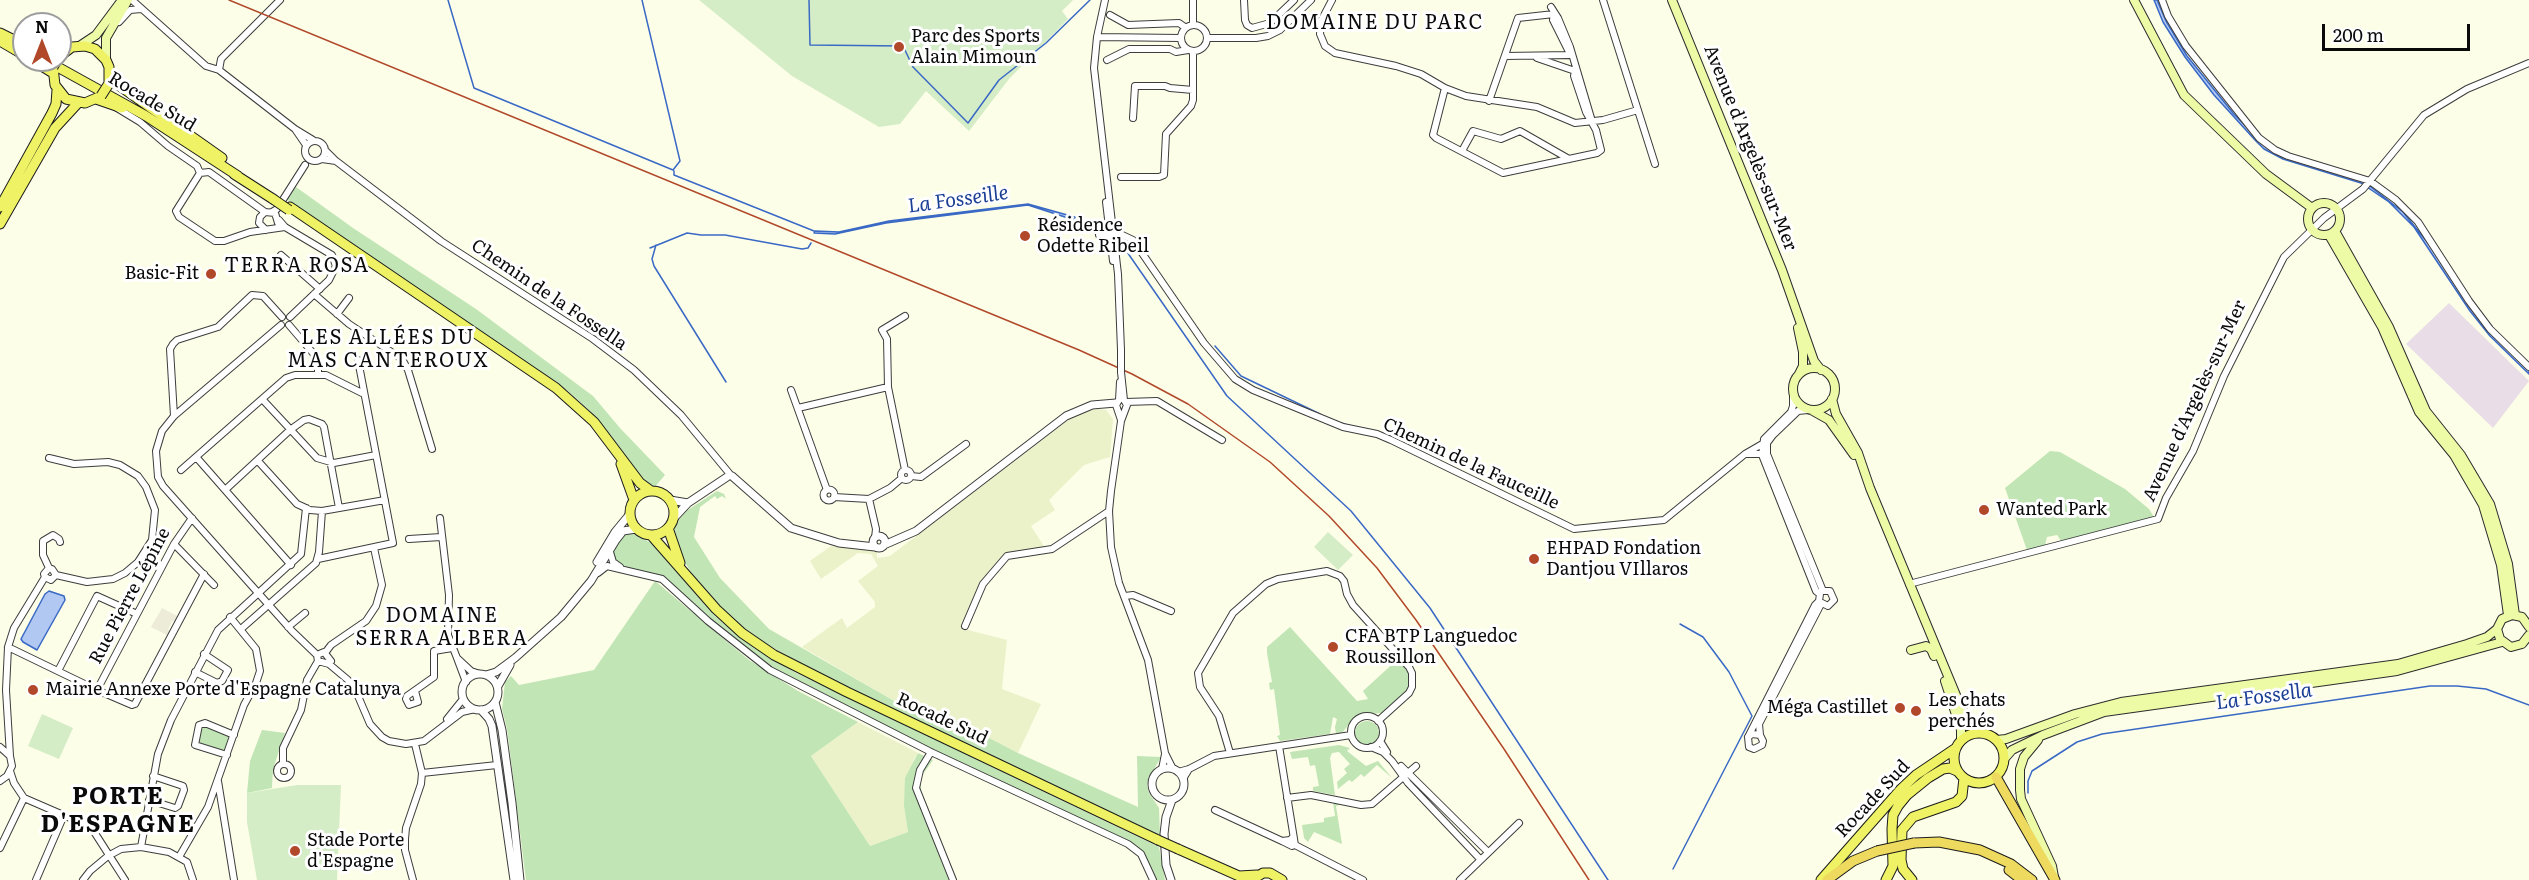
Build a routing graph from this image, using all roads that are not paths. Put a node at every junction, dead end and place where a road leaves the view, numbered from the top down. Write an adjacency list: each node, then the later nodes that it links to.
1 (122, 0): 22 (main road)
2 (130, 0): 14 (street); 18 (main road)
3 (280, 0): 31 (street)
4 (1106, 0): 19 (street)
5 (1193, 0): 16 (street)
6 (1244, 0): 7 (street)
7 (1294, 0)
8 (1311, 0): 21 (street)
9 (1332, 0): 37 (street)
10 (1603, 0): 44 (street)
11 (1672, 0): 82 (main road, Avenue d'Argelès-sur-Mer)
12 (2134, 0): 66 (main road)
13 (2162, 0): 63 (street)
14 (145, 9): 18 (street); 31 (street)
15 (1110, 15): 17 (street)
16 (1193, 25): 17 (street); 21 (street)
17 (1186, 28): 20 (street)
18 (109, 32): 28 (main road)
19 (1099, 37): 20 (street); 76 (street)
20 (1181, 38): 24 (street)
21 (1207, 38): 24 (street)
22 (81, 45): 23 (main road); 28 (main road)
23 (72, 49)
24 (1191, 50): 29 (street); 39 (street)
25 (1570, 55): 26 (street); 27 (street); 35 (street)
26 (1505, 56): 27 (street); 41 (street)
27 (1534, 57): 35 (street)
28 (106, 60): 36 (main road)
29 (1107, 60)
30 (2529, 63): 63 (street, Avenue d'Argelès-sur-Mer)
31 (219, 70): 47 (street)
32 (55, 72): 38 (main road)
33 (67, 72): 61 (main road, Rocade Sud)
34 (68, 72): 61 (main road, Rocade Sud)
35 (1575, 72): 46 (street)
36 (109, 82): 40 (main road, bridge); 61 (main road)
37 (1445, 88): 41 (street); 52 (street)
38 (57, 90): 42 (main road); 48 (main road)
39 (1193, 90): 45 (street); 62 (street)
40 (98, 97): 42 (main road); 43 (main road)
41 (1489, 101): 46 (street)
42 (78, 102): 69 (main road)
43 (113, 104): 60 (street); 61 (main road)
44 (1638, 110): 46 (street); 58 (street)
45 (1133, 118)
46 (1591, 121): 55 (street)
47 (296, 129): 49 (street); 50 (street)
48 (37, 141): 64 (main road); 65 (main road)
49 (313, 141): 50 (street); 51 (street)
50 (306, 145): 53 (street)
51 (326, 151): 54 (street); 57 (street, Chemin de la Fossella)
52 (1462, 151): 55 (street); 55 (street)
53 (306, 156): 56 (street); 59 (street)
54 (322, 159): 56 (street); 57 (street)
55 (1569, 159)
56 (312, 160): 59 (street)
57 (336, 160): 119 (street, Chemin de la Fossella)
58 (1655, 164)
59 (305, 165): 68 (street)
60 (200, 173): 68 (street); 74 (street)
61 (239, 175): 68 (main road)
62 (1120, 177)
63 (2370, 181): 67 (street, Avenue d'Argelès-sur-Mer); 89 (street)
64 (0, 194)
65 (0, 207)
66 (2312, 208): 67 (main road); 72 (main road)
67 (2335, 208): 72 (street, Avenue d'Argelès-sur-Mer); 75 (main road)
68 (271, 211): 70 (street); 71 (street); 73 (street); 74 (street); 107 (main road, bridge)
69 (0, 224)
70 (285, 227): 71 (street); 79 (street)
71 (275, 229): 73 (street)
72 (2311, 229): 75 (main road); 157 (street, Avenue d'Argelès-sur-Mer)
73 (266, 230): 74 (street)
74 (250, 232)
75 (2332, 233): 167 (main road)
76 (1112, 234): 77 (street); 99 (street, bridge); 109 (street, Chemin de la Fauceille)
77 (1099, 235)
78 (281, 255): 79 (street)
79 (320, 289): 80 (street)
80 (314, 294): 83 (street); 85 (street)
81 (349, 298): 83 (street)
82 (1796, 310): 90 (main road, Avenue d'Argelès-sur-Mer); 91 (main road, Avenue d'Argelès-sur-Mer)
83 (337, 314): 108 (street)
84 (905, 316): 93 (street)
85 (290, 317): 86 (street); 87 (street)
86 (281, 321): 87 (street); 102 (street); 102 (street)
87 (289, 325): 92 (street)
88 (358, 360): 95 (street)
89 (2529, 367)
90 (1821, 370): 91 (main road); 97 (main road)
91 (1799, 374): 96 (main road)
92 (318, 375): 95 (street); 98 (street)
93 (888, 387): 100 (street); 118 (street)
94 (791, 390): 100 (street)
95 (364, 393): 111 (street)
96 (1793, 395): 101 (main road); 105 (street)
97 (1832, 399): 101 (main road); 116 (main road)
98 (263, 400): 103 (street); 113 (street)
99 (1120, 405): 104 (street); 132 (street); 143 (street, Chemin de la Fossella)
100 (798, 408): 124 (street)
101 (1811, 410): 105 (street, Chemin de la Fauceille); 116 (main road)
102 (174, 416): 134 (street)
103 (290, 430): 114 (street); 115 (street); 115 (street)
104 (1222, 440)
105 (1765, 443): 109 (street, Chemin de la Fauceille); 110 (street)
106 (966, 444): 120 (street)
107 (614, 448): 123 (main road); 126 (main road)
108 (432, 449)
109 (1745, 454): 110 (street)
110 (1764, 454): 161 (street)
111 (376, 455): 115 (street); 125 (street)
112 (49, 458): 155 (street)
113 (197, 458): 117 (street); 122 (street)
114 (258, 461): 122 (street); 129 (street)
115 (331, 463): 130 (street)
116 (1861, 465): 157 (main road)
117 (181, 470)
118 (905, 470): 120 (street); 121 (street)
119 (729, 475): 128 (street); 143 (street, Chemin de la Fossella)
120 (911, 476): 121 (street)
121 (902, 478): 124 (street)
122 (225, 490): 150 (street)
123 (651, 491): 126 (main road); 127 (main road)
124 (869, 499): 143 (street)
125 (385, 500): 130 (street); 146 (street)
126 (634, 500): 133 (main road)
127 (670, 500): 128 (street); 136 (main road)
128 (688, 503): 136 (street)
129 (306, 508): 131 (street); 150 (street)
130 (339, 508): 131 (street)
131 (322, 511): 148 (street)
132 (1109, 511): 160 (street); 169 (street)
133 (629, 515): 138 (main road); 139 (street)
134 (192, 518): 145 (street, Rue Pierre Lépine); 159 (street)
135 (440, 518): 141 (street)
136 (674, 518): 137 (main road)
137 (668, 528): 140 (main road); 153 (main road)
138 (636, 529): 140 (main road); 147 (street)
139 (615, 532): 149 (street); 162 (street)
140 (651, 535): 153 (main road, Rocade Sud)
141 (441, 537): 142 (street); 179 (street)
142 (409, 539)
143 (879, 541)
144 (60, 542): 151 (street)
145 (174, 544): 154 (street); 166 (street, Rue Pierre Lépine)
146 (374, 548): 148 (street); 182 (street)
147 (610, 552): 149 (street); 152 (street)
148 (318, 559): 163 (street)
149 (606, 562): 152 (street); 162 (street)
150 (291, 565): 159 (street)
151 (49, 568): 155 (street); 156 (street)
152 (623, 568): 211 (street)
153 (685, 573): 256 (main road, Rocade Sud, bridge)
154 (204, 574): 158 (street); 190 (street)
155 (56, 575): 156 (street)
156 (45, 578): 178 (street)
157 (1909, 584): 176 (main road)
158 (214, 585)
159 (260, 593): 163 (street); 168 (street)
160 (1125, 596): 164 (street); 212 (street)
161 (1821, 598): 201 (street); 203 (street)
162 (573, 601): 184 (street)
163 (269, 604): 170 (street); 172 (street)
164 (1171, 611)
165 (305, 613): 170 (street)
166 (137, 614): 185 (street); 190 (street, Rue Pierre Lépine)
167 (2512, 615): 171 (main road); 173 (main road)
168 (230, 617): 172 (street); 181 (street)
169 (964, 626)
170 (288, 627): 182 (street)
171 (2529, 627)
172 (241, 629): 199 (street)
173 (2497, 629): 175 (main road); 204 (main road)
174 (2529, 636): 177 (main road)
175 (2502, 642): 177 (main road); 202 (main road)
176 (1934, 644): 192 (main road); 197 (main road)
177 (2525, 646)
178 (9, 647): 185 (street); 198 (street)
179 (452, 648): 183 (street); 191 (street)
180 (1911, 650): 192 (main road)
181 (204, 654): 186 (street); 186 (street)
182 (322, 658): 193 (street); 206 (street); 217 (street)
183 (457, 658): 187 (street); 188 (street)
184 (515, 658): 187 (street); 189 (street)
185 (58, 671): 190 (street)
186 (195, 672): 227 (street)
187 (483, 674): 188 (street); 189 (street)
188 (466, 682): 193 (street)
189 (498, 686): 194 (street)
190 (97, 690)
191 (415, 691)
192 (1950, 698): 207 (main road)
193 (464, 699): 195 (street)
194 (495, 702): 195 (street); 266 (street)
195 (478, 710): 206 (street); 218 (street)
196 (1378, 722): 200 (street); 205 (street); 213 (street)
197 (1978, 732): 204 (main road); 207 (main road)
198 (8, 734): 209 (street); 215 (street)
199 (234, 735): 214 (street); 214 (street)
200 (1351, 735): 208 (street); 210 (street)
201 (1760, 735): 203 (street); 203 (street)
202 (2043, 735): 216 (main road); 258 (main road)
203 (1748, 736)
204 (1997, 740): 216 (main road)
205 (1380, 741): 210 (street); 226 (street)
206 (415, 744): 224 (street)
207 (1958, 744): 225 (main road); 274 (main road, Rocade Sud)
208 (1279, 746): 213 (street); 235 (street)
209 (0, 747): 215 (street)
210 (1371, 747): 226 (street)
211 (931, 752): 267 (street); 268 (street)
212 (1165, 753): 220 (street); 222 (street)
213 (1230, 753): 221 (street)
214 (227, 755): 231 (street)
215 (10, 756): 223 (street)
216 (2005, 758): 228 (main road)
217 (283, 763)
218 (497, 765): 224 (street); 265 (street)
219 (1416, 766): 226 (street)
220 (1162, 769): 222 (street); 236 (street)
221 (1189, 769): 222 (street); 229 (street)
222 (1175, 770): 229 (street)
223 (10, 771): 230 (street); 232 (street)
224 (422, 773): 264 (street)
225 (1961, 774): 233 (main road); 277 (main road, Rocade Sud); 278 (main road)
226 (1407, 775): 235 (street); 251 (street); 255 (street)
227 (153, 776): 237 (street); 237 (street)
228 (1996, 777): 233 (main road); 258 (highway)
229 (1183, 779): 238 (street)
230 (2, 780): 232 (street)
231 (218, 780): 239 (street); 240 (street)
232 (14, 783): 234 (street)
233 (1976, 783): 279 (main road)
234 (24, 798): 242 (street); 250 (street)
235 (1287, 798): 245 (street)
236 (1160, 799): 238 (street); 243 (street)
237 (149, 800): 249 (street)
238 (1172, 800): 243 (street)
239 (208, 807): 240 (street); 254 (street)
240 (223, 809): 263 (street)
241 (1215, 810): 246 (street)
242 (64, 816): 253 (street); 259 (street)
243 (1166, 817): 269 (street)
244 (1519, 823): 251 (street)
245 (1293, 837): 246 (street); 247 (street)
246 (1282, 841): 247 (street)
247 (1295, 845): 272 (street)
248 (1913, 845): 252 (highway); 280 (highway); 281 (highway)
249 (141, 847): 253 (street); 254 (street)
250 (0, 848)
251 (1488, 852): 255 (street)
252 (1878, 853): 275 (highway); 276 (highway)
253 (111, 854): 260 (street); 261 (street)
254 (179, 857): 262 (street)
255 (1480, 860): 273 (street)
256 (1206, 863): 257 (main road, Rocade Sud); 270 (main road, Rocade Sud)
257 (1254, 878): 271 (main road, Rocade Sud)
258 (2055, 879)
259 (36, 880)
260 (83, 880)
261 (125, 880)
262 (193, 880)
263 (234, 880)
264 (413, 880)
265 (514, 880)
266 (520, 880)
267 (953, 880)
268 (1153, 880)
269 (1171, 880)
270 (1232, 880)
271 (1282, 880)
272 (1363, 880)
273 (1460, 880)
274 (1821, 880)
275 (1827, 880)
276 (1834, 880)
277 (1886, 880)
278 (1912, 880)
279 (1920, 880)
280 (2022, 880)
281 (2032, 880)

